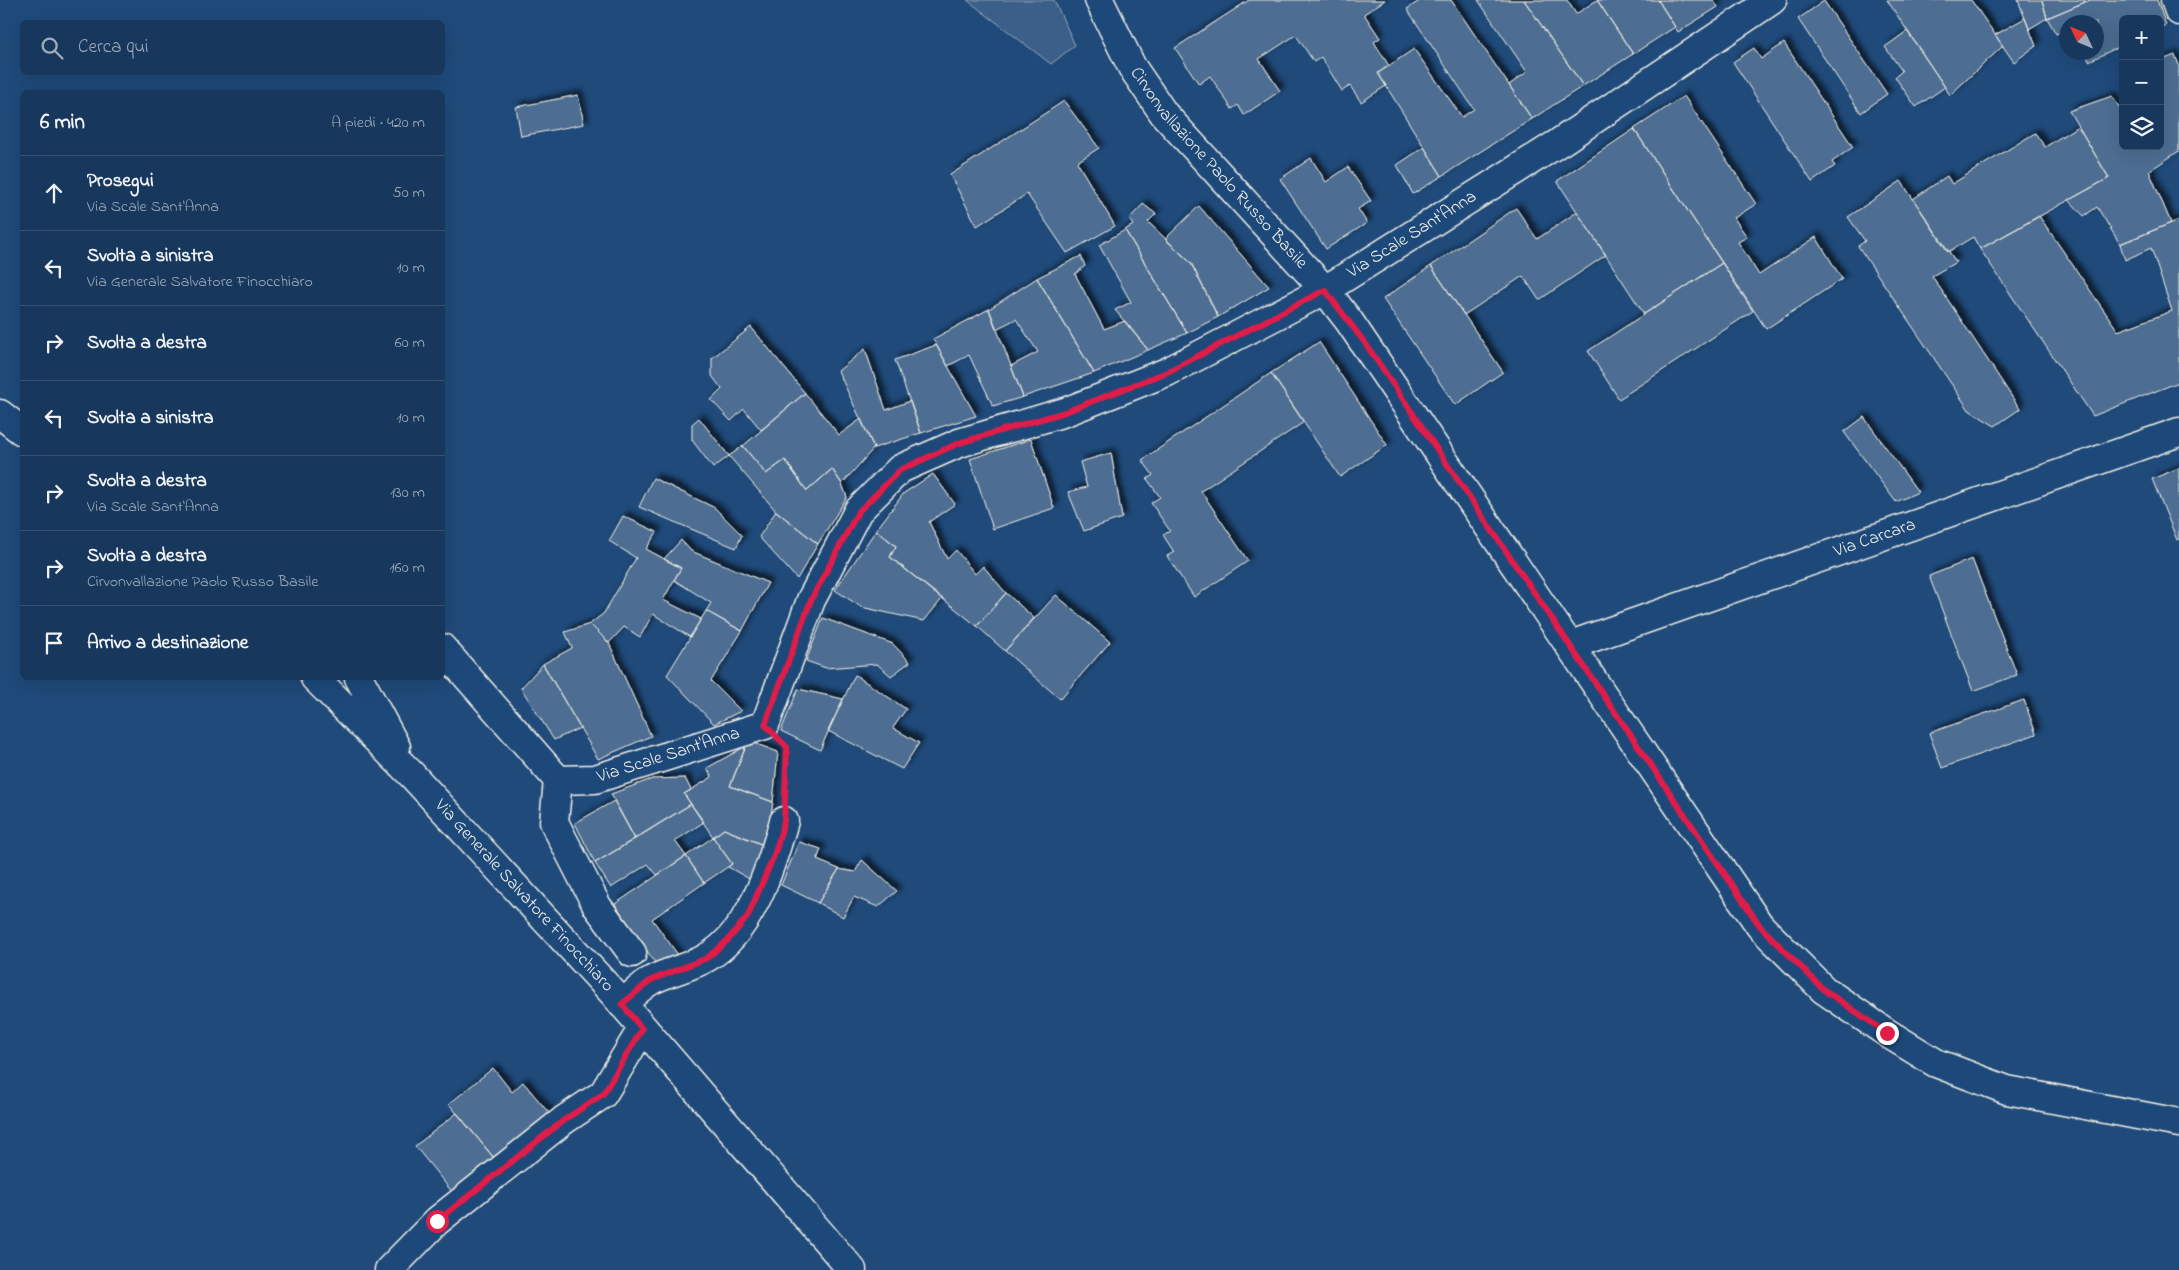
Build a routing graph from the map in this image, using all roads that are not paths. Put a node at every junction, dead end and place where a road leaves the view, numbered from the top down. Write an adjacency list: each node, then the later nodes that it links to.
1 (1099, 0): 5 (street, Cirvonvallazione Paolo Russo Basile)
2 (1772, 0): 5 (street, Via Scale Sant'Anna)
3 (2175, 0): 4 (street)
4 (2179, 10)
5 (1325, 290): 9 (street, Cirvonvallazione Paolo Russo Basile); 14 (street, Via Scale Sant'Anna)
6 (0, 414): 7 (street)
7 (20, 429)
8 (2179, 432): 9 (street, Via Carcara)
9 (1571, 645): 19 (street, Cirvonvallazione Paolo Russo Basile)
10 (445, 651): 14 (street)
11 (317, 680): 13 (street)
12 (360, 680): 13 (street)
13 (412, 775): 17 (street, Via Generale Salvatore Finocchiaro)
14 (558, 780): 16 (street)
15 (784, 821): 17 (street)
16 (632, 953)
17 (622, 1004): 18 (street, Via Generale Salvatore Finocchiaro)
18 (642, 1029): 20 (street); 21 (street, Via Generale Salvatore Finocchiaro)
19 (2179, 1123)
20 (389, 1270)
21 (852, 1270)

